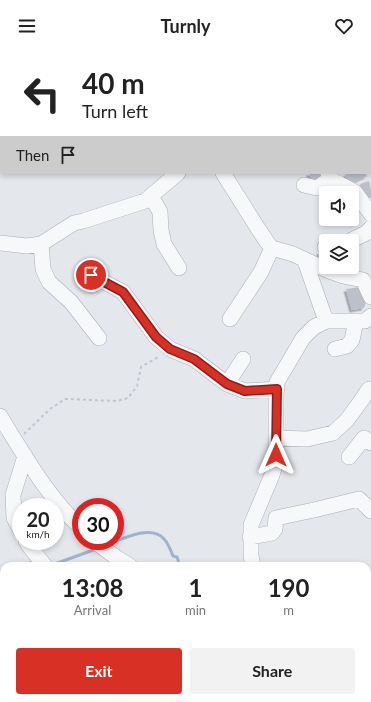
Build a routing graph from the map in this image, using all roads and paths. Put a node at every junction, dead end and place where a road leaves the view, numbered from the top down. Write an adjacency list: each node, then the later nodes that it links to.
1 (177, 174): 5 (street)
2 (224, 174): 11 (street)
3 (329, 176): 4 (street); 6 (street)
4 (304, 185)
5 (151, 196): 10 (street); 13 (street)
6 (371, 214)
7 (371, 228): 8 (street)
8 (359, 236)
9 (0, 243): 10 (street)
10 (41, 244): 22 (street)
11 (272, 248): 12 (street); 19 (street)
12 (305, 260): 16 (street); 20 (street)
13 (179, 268)
14 (371, 270): 16 (street)
15 (91, 275): 23 (street)
16 (359, 279): 17 (street)
17 (371, 297)
18 (371, 316): 21 (street)
19 (230, 319)
20 (326, 321): 21 (street); 27 (street)
21 (356, 321): 24 (street)
22 (99, 338)
23 (170, 349): 26 (street); 31 (path)
24 (334, 349)
25 (243, 359): 26 (street)
26 (227, 384): 27 (street)
27 (277, 389): 30 (street)
28 (369, 389): 30 (street)
29 (0, 416): 31 (street)
30 (276, 438): 38 (street)
31 (17, 442): 33 (street)
32 (371, 443): 34 (street)
33 (25, 456): 35 (street); 37 (street)
34 (349, 457)
35 (13, 498)
36 (371, 511): 38 (street)
37 (72, 518)
38 (250, 537): 43 (street)
39 (32, 550): 41 (street)
40 (106, 550): 42 (street)
41 (42, 562)
42 (124, 562)
43 (253, 562)

